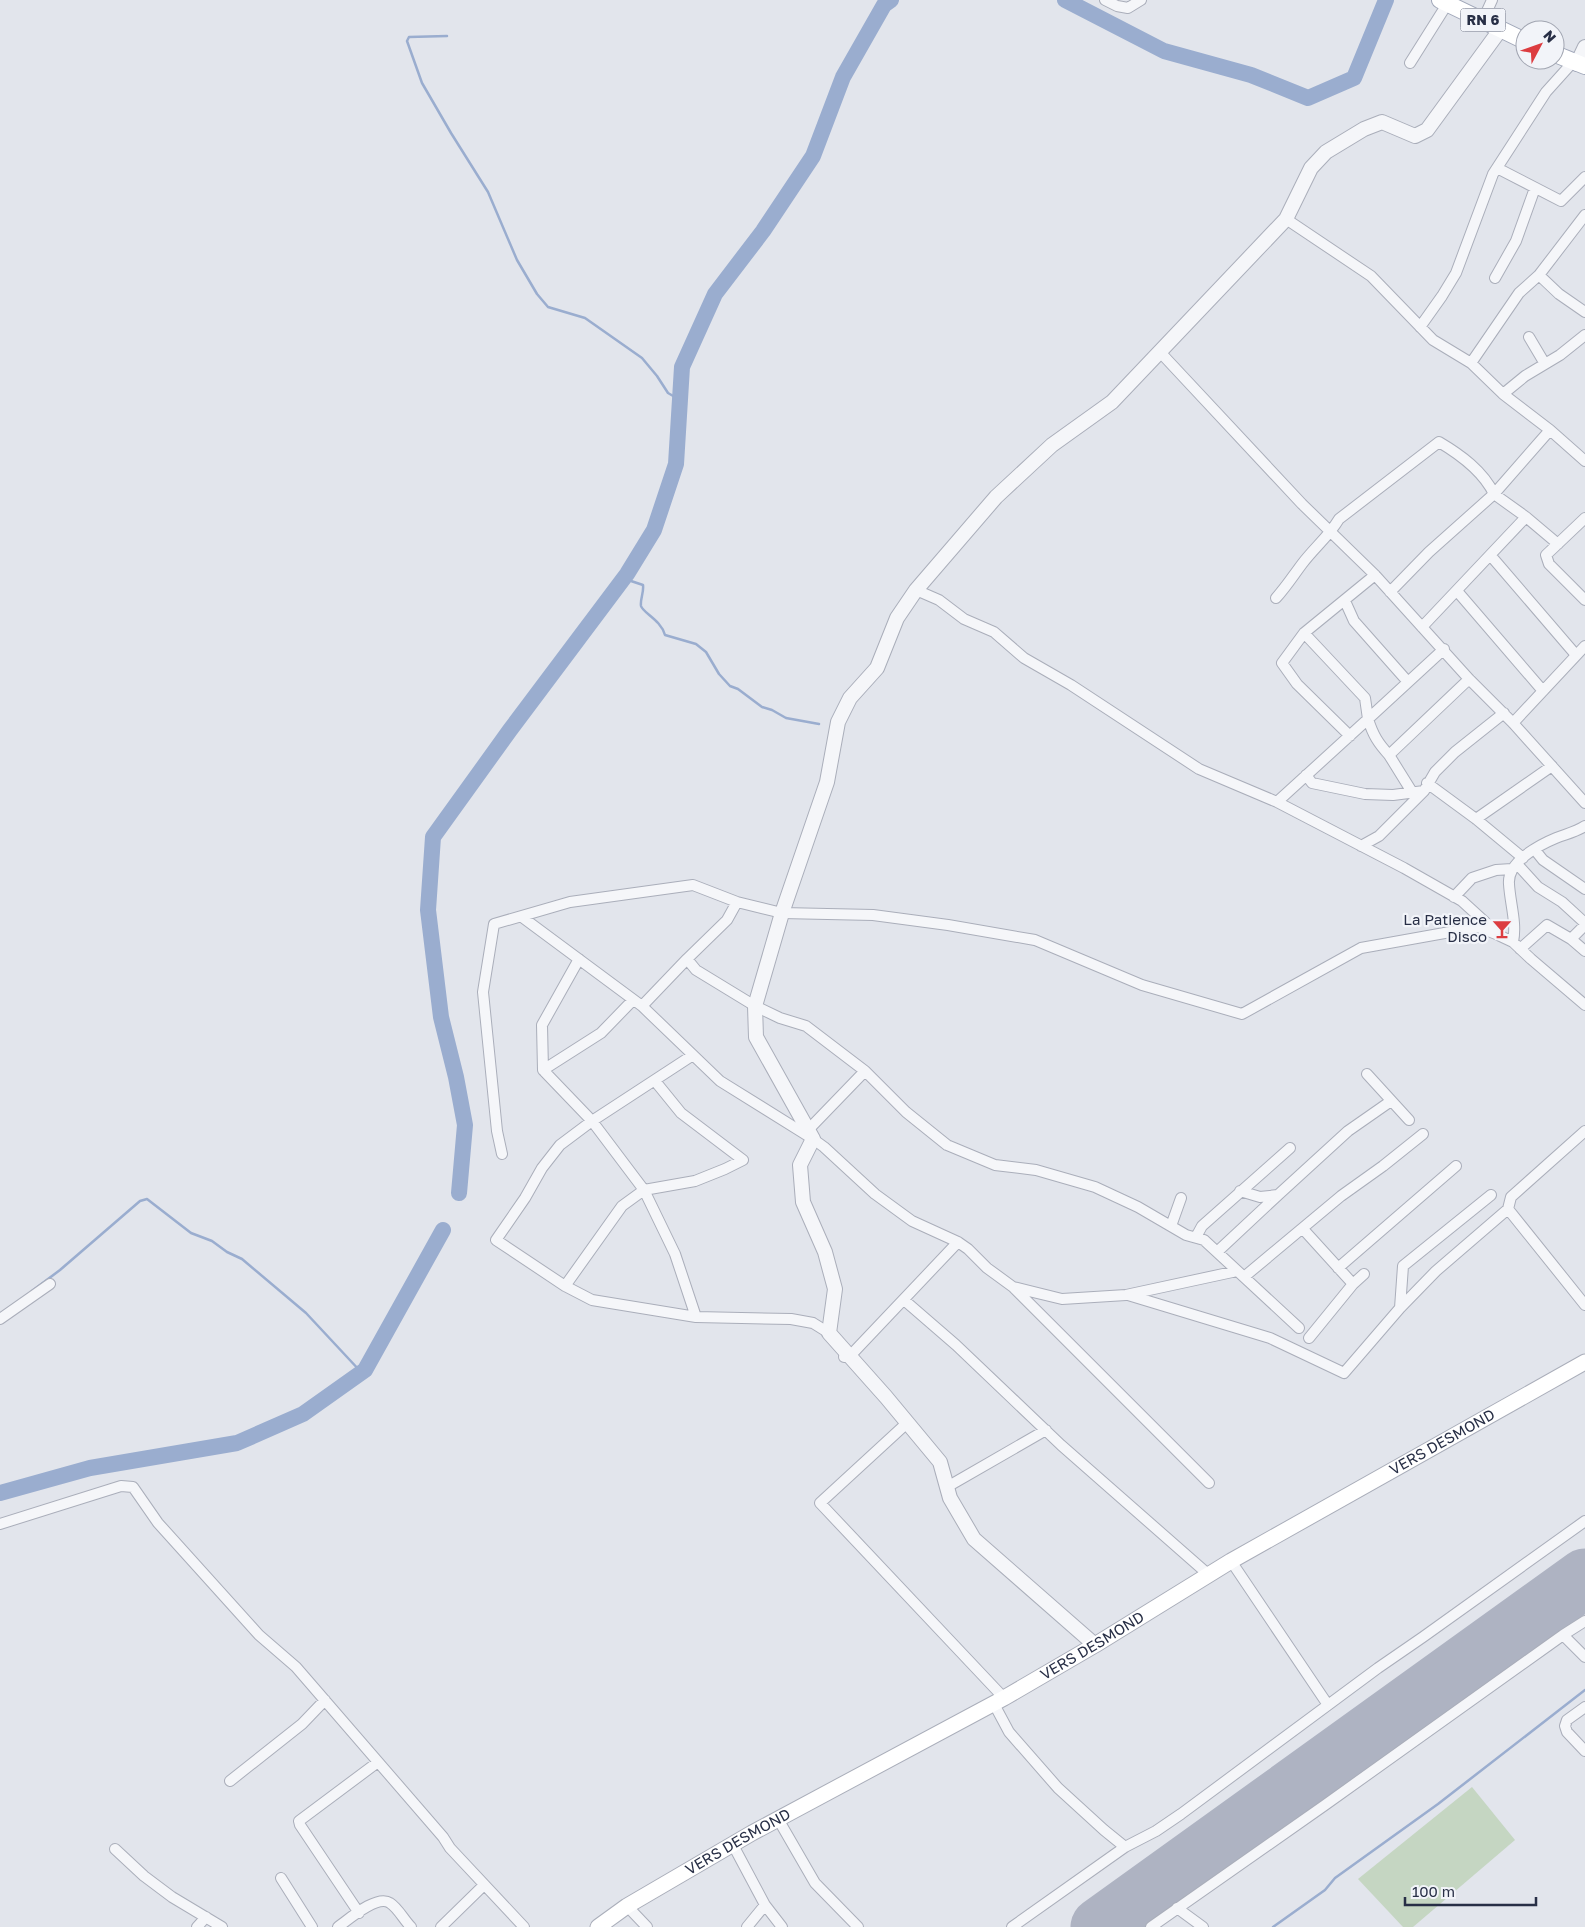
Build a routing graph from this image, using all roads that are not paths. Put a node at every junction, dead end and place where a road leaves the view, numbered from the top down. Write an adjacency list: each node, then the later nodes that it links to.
1 (1105, 0): 2 (street)
2 (1141, 0)
3 (1492, 0): 5 (street)
4 (1446, 1): 5 (main road, RN 6); 10 (street)
5 (1482, 20): 6 (main road, RN 6)
6 (1500, 30): 7 (main road, RN 6); 16 (street)
7 (1515, 37)
8 (1585, 47): 11 (street)
9 (1565, 58): 11 (main road)
10 (1410, 63)
11 (1578, 64): 12 (street)
12 (1497, 168): 14 (street); 20 (street)
13 (1585, 177): 14 (street)
14 (1535, 188): 18 (street)
15 (1585, 215): 17 (street)
16 (1286, 219): 20 (street); 23 (street)
17 (1539, 275): 19 (street); 24 (street)
18 (1495, 278)
19 (1585, 312)
20 (1420, 327): 24 (street)
21 (1585, 335): 25 (street)
22 (1529, 337): 25 (street)
23 (1160, 352): 32 (street); 36 (street)
24 (1471, 363): 26 (street)
25 (1545, 364): 26 (street)
26 (1503, 394): 27 (street)
27 (1550, 430): 28 (street); 29 (street)
28 (1585, 461)
29 (1494, 494): 30 (street); 32 (street); 38 (street)
30 (1526, 517): 33 (street); 34 (street)
31 (1585, 518): 33 (street)
32 (1331, 532): 35 (street); 39 (street)
33 (1558, 544): 40 (street)
34 (1491, 556): 37 (street); 46 (street)
35 (1375, 575): 38 (street); 41 (street)
36 (916, 590): 59 (street); 69 (street)
37 (1457, 591): 42 (street); 49 (street)
38 (1390, 592): 42 (street)
39 (1276, 598)
40 (1585, 600)
41 (1345, 601): 43 (street); 48 (street)
42 (1422, 627): 45 (street)
43 (1304, 633): 51 (street); 53 (street)
44 (1585, 646): 46 (street)
45 (1444, 649): 47 (street); 48 (street)
46 (1576, 655): 49 (street)
47 (1469, 678): 50 (street); 54 (street)
48 (1408, 682): 51 (street)
49 (1543, 691): 52 (street)
50 (1504, 713): 52 (street); 57 (street)
51 (1368, 719): 53 (street); 54 (street)
52 (1513, 723): 55 (street)
53 (1350, 736): 56 (street)
54 (1389, 755): 58 (street)
55 (1552, 766): 60 (street); 61 (street)
56 (1306, 776): 58 (street); 59 (street)
57 (1426, 787): 58 (street); 61 (street); 63 (street)
58 (1412, 792)
59 (1277, 802): 63 (street)
60 (1585, 803)
61 (1476, 819): 65 (street)
62 (1583, 830): 64 (street)
63 (1361, 846): 67 (street)
64 (1535, 850): 65 (street); 66 (street)
65 (1517, 864): 67 (street); 71 (street); 74 (street)
66 (1585, 889)
67 (1454, 897): 72 (street)
68 (737, 902): 69 (street); 70 (street); 77 (street)
69 (782, 913): 72 (street); 80 (street)
70 (522, 917): 76 (street); 94 (street)
71 (1585, 924): 73 (street)
72 (1496, 934): 74 (street)
73 (1571, 939): 74 (street); 75 (street)
74 (1517, 945): 81 (street)
75 (1585, 951)
76 (579, 959): 78 (street); 83 (street)
77 (687, 959): 79 (street); 80 (street)
78 (633, 1000): 79 (street); 83 (street)
79 (642, 1006): 82 (street)
80 (755, 1006): 84 (street); 91 (street)
81 (1585, 1006)
82 (693, 1055): 86 (street); 91 (street)
83 (542, 1070): 89 (street)
84 (865, 1071): 91 (street); 102 (street)
85 (1367, 1074): 87 (street)
86 (655, 1081): 89 (street); 96 (street)
87 (1391, 1101): 88 (street); 98 (street)
88 (1409, 1120)
89 (592, 1121): 96 (street); 112 (street)
90 (1585, 1131): 101 (street)
91 (810, 1134): 105 (street); 121 (street)
92 (1422, 1134): 103 (street)
93 (1290, 1148): 97 (street)
94 (502, 1154)
95 (1456, 1166): 107 (street)
96 (644, 1190): 112 (street); 118 (street)
97 (1240, 1191): 98 (street); 104 (street)
98 (1278, 1195): 106 (street)
99 (1491, 1195): 117 (street)
100 (1181, 1198): 102 (street)
101 (1508, 1209): 116 (street); 117 (street)
102 (1171, 1226): 104 (street)
103 (1303, 1228): 107 (street); 108 (street)
104 (1196, 1238): 106 (street)
105 (958, 1242): 113 (street); 115 (street)
106 (1218, 1252): 108 (street)
107 (1338, 1268): 111 (street)
108 (1241, 1274): 114 (street); 120 (street)
109 (1364, 1274): 111 (street)
110 (50, 1284): 119 (street)
111 (1353, 1284): 122 (street)
112 (565, 1286): 118 (street)
113 (1013, 1287): 114 (street); 127 (street)
114 (1126, 1295): 117 (street)
115 (904, 1300): 123 (street); 126 (street)
116 (1585, 1305)
117 (1400, 1308)
118 (696, 1317): 121 (street)
119 (0, 1319)
120 (1299, 1328)
121 (829, 1333): 123 (street)
122 (1309, 1338)
123 (847, 1357): 125 (street)
124 (1585, 1362): 131 (main road, VERS DESMOND)
125 (907, 1423): 128 (street); 138 (street)
126 (1046, 1430): 128 (street); 132 (street)
127 (1209, 1483)
128 (946, 1487): 135 (street)
129 (1585, 1521): 139 (street)
130 (0, 1524): 137 (street)
131 (1231, 1561): 132 (main road, VERS DESMOND); 139 (street)
132 (1209, 1575): 135 (main road, VERS DESMOND)
133 (1585, 1621): 134 (street)
134 (1563, 1634): 136 (street); 152 (street)
135 (1095, 1645): 138 (main road, VERS DESMOND)
136 (1585, 1657)
137 (325, 1700): 142 (street); 143 (street)
138 (999, 1701): 144 (main road, VERS DESMOND); 146 (street)
139 (1328, 1705): 146 (street)
140 (1585, 1707): 141 (street)
141 (1585, 1751)
142 (378, 1762): 149 (street); 153 (street)
143 (230, 1781)
144 (778, 1819): 145 (main road, VERS DESMOND); 166 (street)
145 (733, 1845): 150 (street); 151 (main road, VERS DESMOND)
146 (1125, 1847): 167 (street)
147 (115, 1849): 154 (street)
148 (281, 1878): 157 (street)
149 (484, 1885): 160 (street); 161 (street)
150 (765, 1904): 164 (street); 165 (street)
151 (627, 1906): 162 (main road, VERS DESMOND); 163 (street)
152 (1177, 1908): 168 (street); 169 (street)
153 (359, 1913): 158 (street); 159 (street)
154 (206, 1917): 155 (street); 156 (street)
155 (197, 1927)
156 (222, 1927)
157 (312, 1927)
158 (338, 1927)
159 (411, 1927)
160 (441, 1927)
161 (524, 1927)
162 (598, 1927)
163 (647, 1927)
164 (747, 1927)
165 (782, 1927)
166 (858, 1927)
167 (1012, 1927)
168 (1151, 1927)
169 (1203, 1927)

